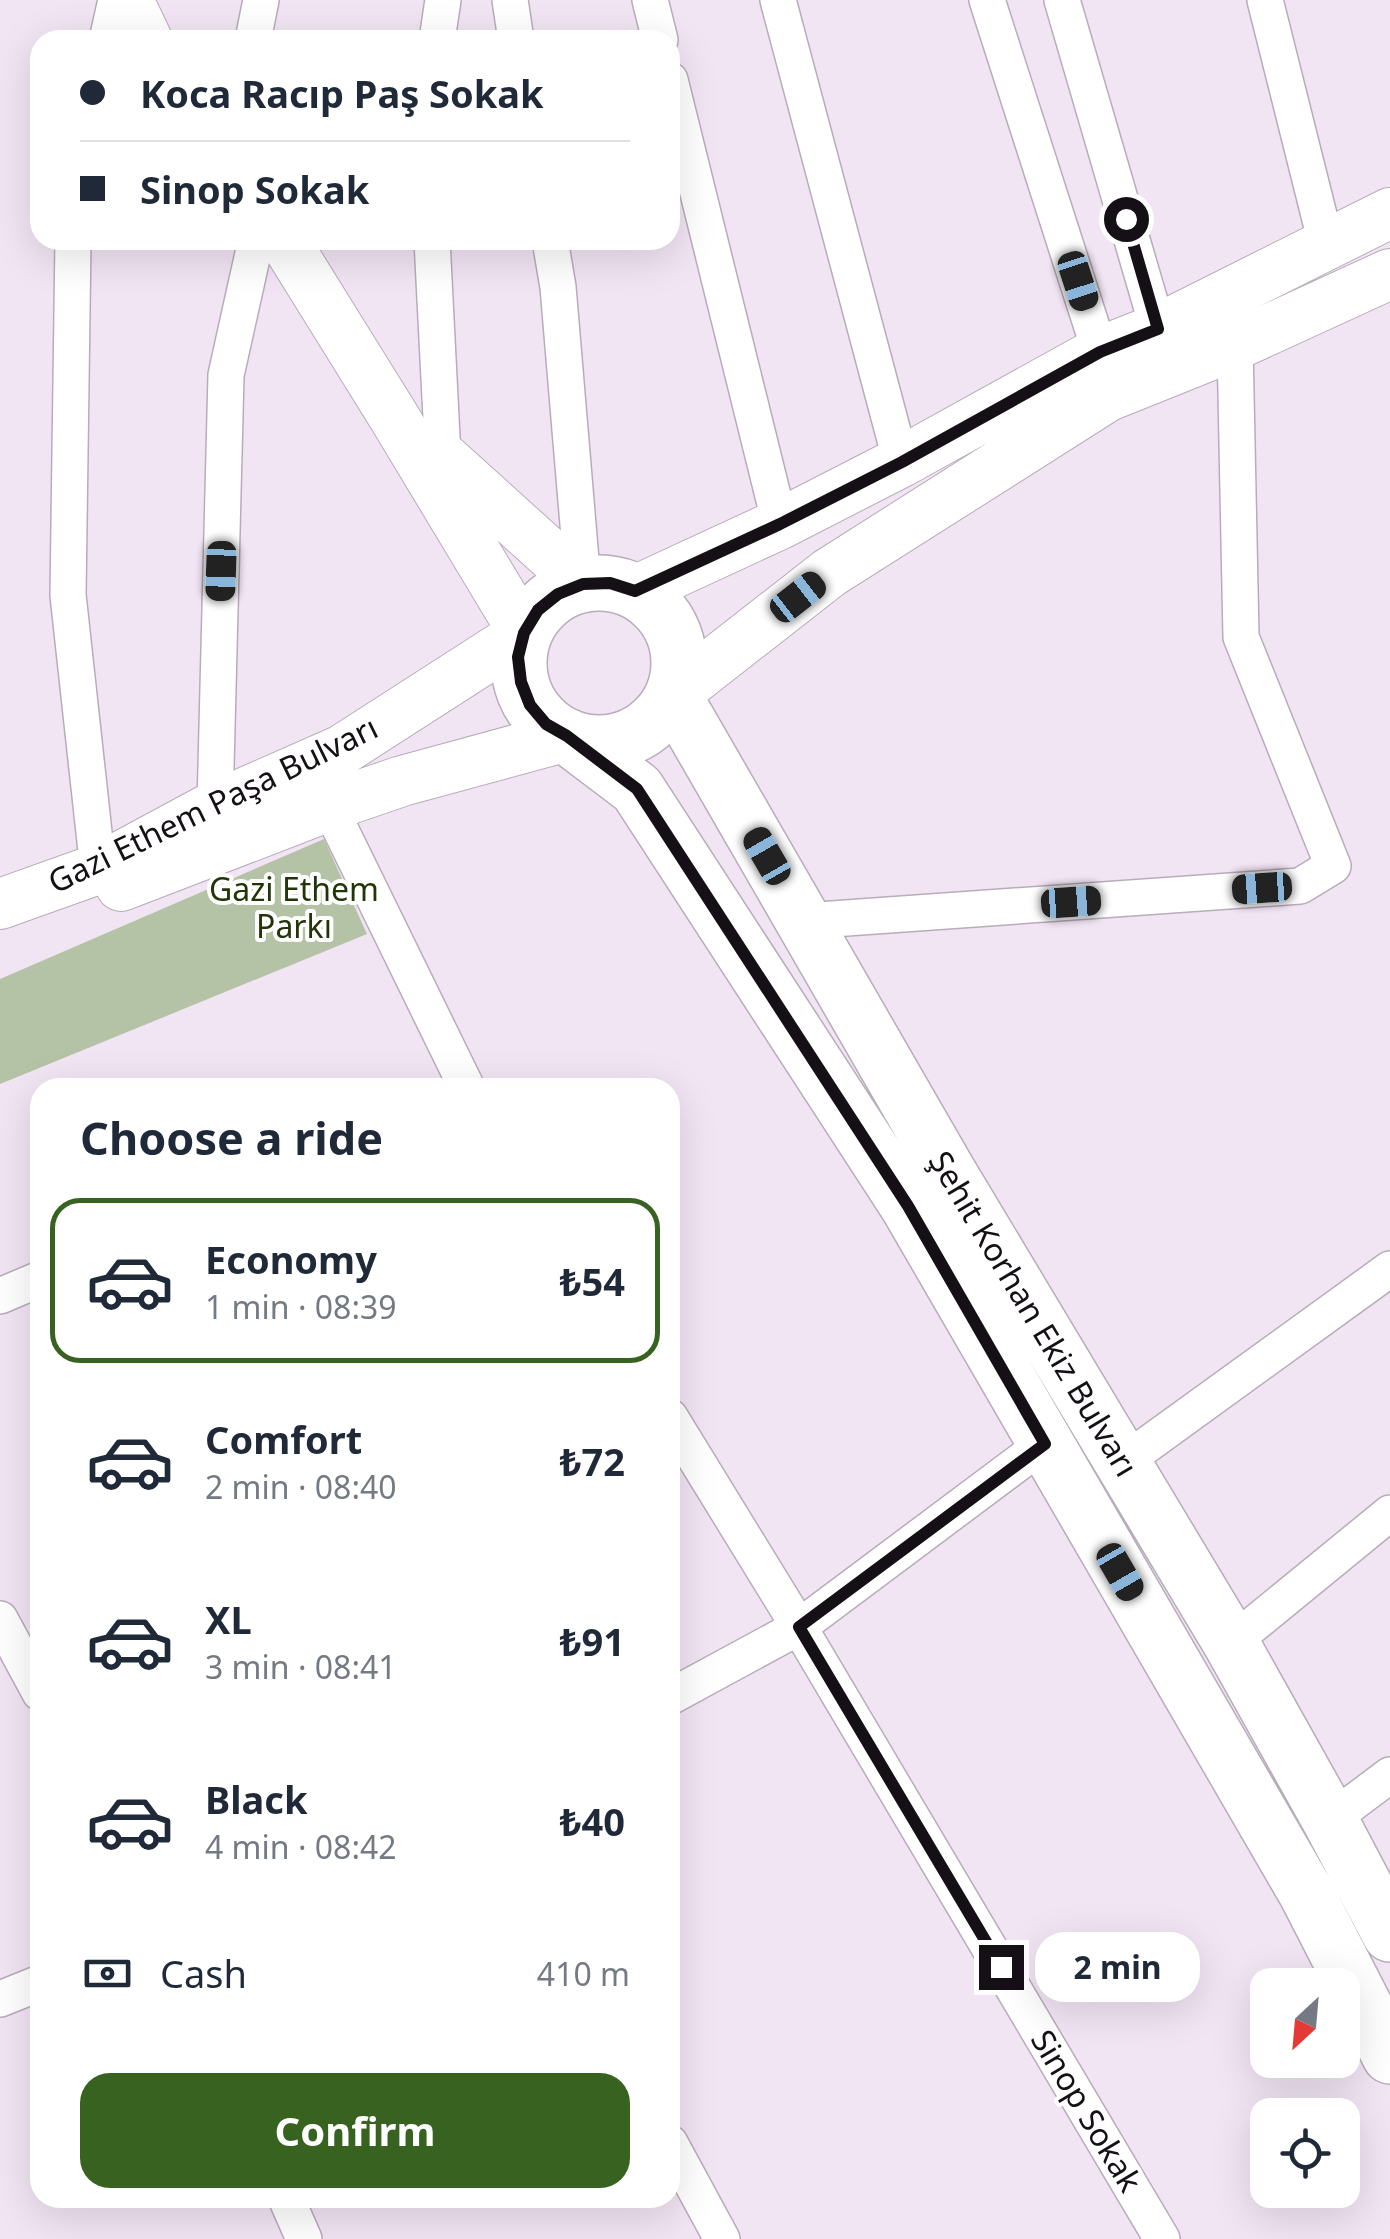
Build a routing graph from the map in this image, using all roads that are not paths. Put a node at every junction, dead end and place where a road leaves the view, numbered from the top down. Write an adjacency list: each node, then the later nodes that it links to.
1 (116, 0): 11 (street)
2 (128, 0): 12 (main road)
3 (261, 0): 13 (street)
4 (444, 0): 14 (street)
5 (510, 0): 15 (street)
6 (650, 0): 16 (street)
7 (778, 0): 31 (street)
8 (987, 0): 28 (street)
9 (1062, 0): 26 (street)
10 (1265, 0): 19 (street)
11 (109, 30)
12 (142, 30)
13 (254, 30)
14 (439, 30)
15 (514, 30)
16 (658, 30)
17 (680, 120): 32 (street)
18 (1390, 213): 19 (main road)
19 (1326, 243): 26 (main road)
20 (73, 250): 39 (street)
21 (254, 250): 37 (street)
22 (290, 250): 29 (main road)
23 (433, 250): 30 (street)
24 (552, 250): 33 (street)
25 (1390, 274): 27 (main road)
26 (1158, 329): 28 (main road)
27 (1235, 344): 35 (main road); 41 (street)
28 (1100, 352): 31 (main road)
29 (394, 416): 30 (main road); 34 (main road)
30 (444, 457): 33 (main road)
31 (902, 462): 32 (main road)
32 (780, 524): 33 (main road)
33 (609, 588): 34 (main road); 35 (main road)
34 (524, 633): 36 (main road); 37 (main road, Gazi Ethem Paşa Bulvarı)
35 (673, 695): 36 (main road); 41 (main road, Şehit Korhan Ekiz Bulvarı)
36 (567, 736): 38 (main road, Gazi Ethem Paşa Bulvarı); 48 (main road, Şehit Korhan Ekiz Bulvarı)
37 (215, 806): 39 (main road, Gazi Ethem Paşa Bulvarı)
38 (329, 806): 42 (main road, Gazi Ethem Paşa Bulvarı); 43 (street)
39 (98, 868): 40 (main road, Gazi Ethem Paşa Bulvarı)
40 (0, 904)
41 (804, 921): 49 (main road, Şehit Korhan Ekiz Bulvarı)
42 (0, 933)
43 (463, 1078)
44 (1390, 1269): 49 (street)
45 (30, 1282): 46 (street)
46 (0, 1296)
47 (680, 1434): 52 (street, Sinop Sokak)
48 (1045, 1444): 52 (street); 61 (main road, Şehit Korhan Ekiz Bulvarı)
49 (1122, 1462): 53 (main road, Şehit Korhan Ekiz Bulvarı)
50 (1390, 1513): 53 (street)
51 (0, 1619): 54 (street)
52 (799, 1627): 55 (street); 66 (street, Sinop Sokak)
53 (1231, 1642): 57 (main road, Şehit Korhan Ekiz Bulvarı)
54 (30, 1674)
55 (680, 1692)
56 (1390, 1775): 57 (street)
57 (1330, 1820): 58 (main road, Şehit Korhan Ekiz Bulvarı)
58 (1390, 1934)
59 (30, 1987): 60 (street)
60 (0, 1999)
61 (1390, 2056)
62 (680, 2161): 65 (street)
63 (290, 2208): 64 (street)
64 (304, 2239)
65 (722, 2239)
66 (1162, 2239)

